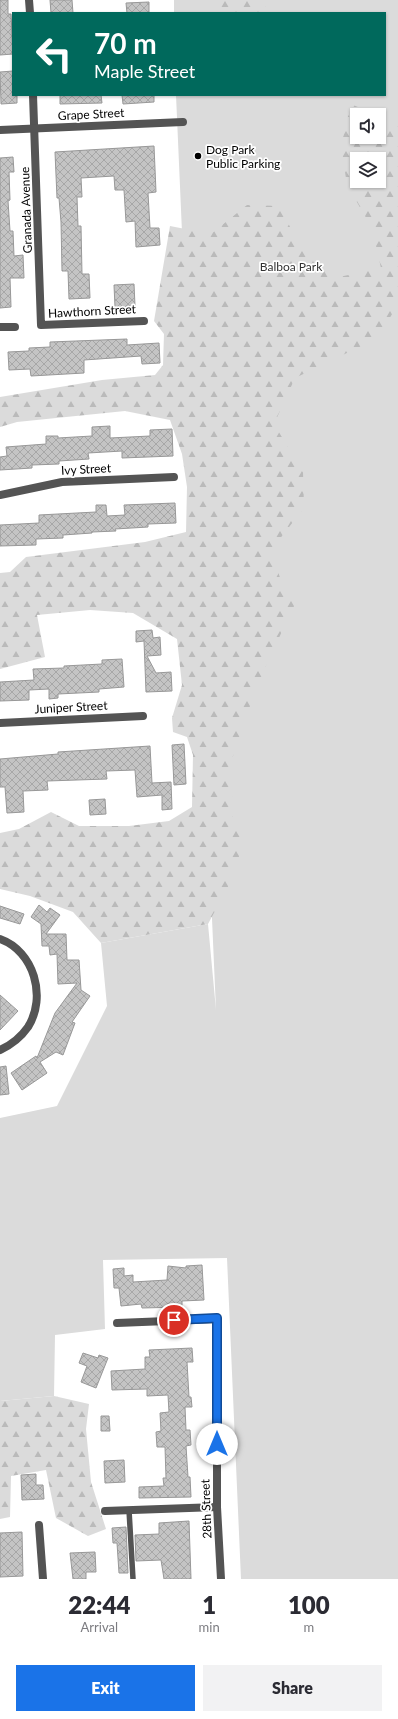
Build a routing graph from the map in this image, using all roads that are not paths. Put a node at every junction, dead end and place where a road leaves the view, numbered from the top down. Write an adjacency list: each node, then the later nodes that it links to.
1 (29, 0): 2 (street)
2 (30, 12)
3 (33, 96): 5 (street, Granada Avenue)
4 (183, 122): 5 (street, Grape Street)
5 (35, 129): 6 (street, Grape Street); 8 (street, Granada Avenue)
6 (0, 130)
7 (144, 321): 8 (street, Hawthorn Street)
8 (41, 325)
9 (0, 327): 10 (street)
10 (15, 327)
11 (174, 477): 12 (street, Ivy Street)
12 (0, 495)
13 (143, 716): 14 (street, Juniper Street)
14 (0, 723)
15 (0, 939): 16 (street)
16 (0, 1050)
17 (117, 1323): 18 (street, 28th Street)
18 (217, 1507): 19 (street); 24 (street, 28th Street)
19 (129, 1510): 20 (street); 23 (lane)
20 (106, 1511)
21 (39, 1525): 22 (street)
22 (43, 1579)
23 (132, 1579)
24 (221, 1579)

